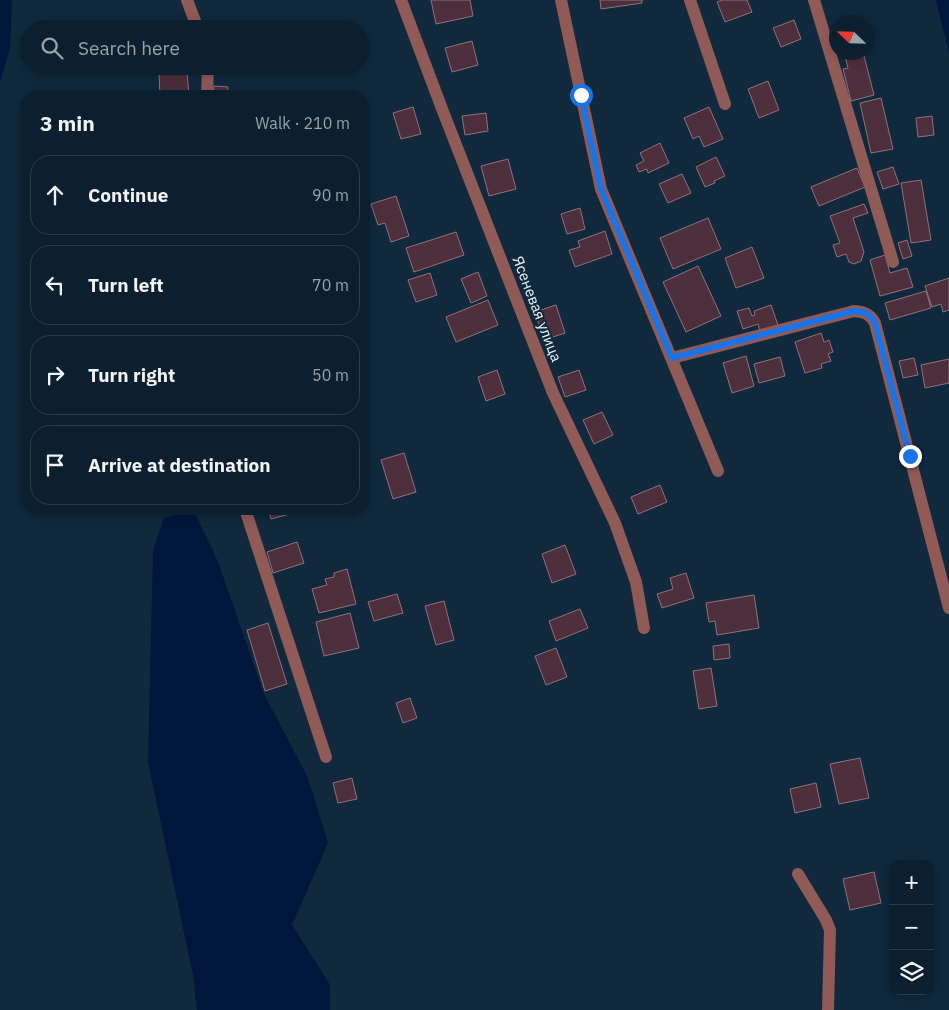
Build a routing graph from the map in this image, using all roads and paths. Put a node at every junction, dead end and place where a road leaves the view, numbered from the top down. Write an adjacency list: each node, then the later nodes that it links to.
1 (187, 0): 6 (street)
2 (401, 0): 15 (street, Ясеневая улица)
3 (562, 0): 11 (street)
4 (690, 0): 9 (street)
5 (814, 0): 10 (street)
6 (195, 20)
7 (207, 75): 8 (street)
8 (206, 90)
9 (725, 104)
10 (893, 262)
11 (672, 358): 12 (street); 14 (street)
12 (718, 471)
13 (247, 515): 16 (street)
14 (949, 608)
15 (644, 628)
16 (326, 757)
17 (798, 874): 18 (street)
18 (828, 1010)

